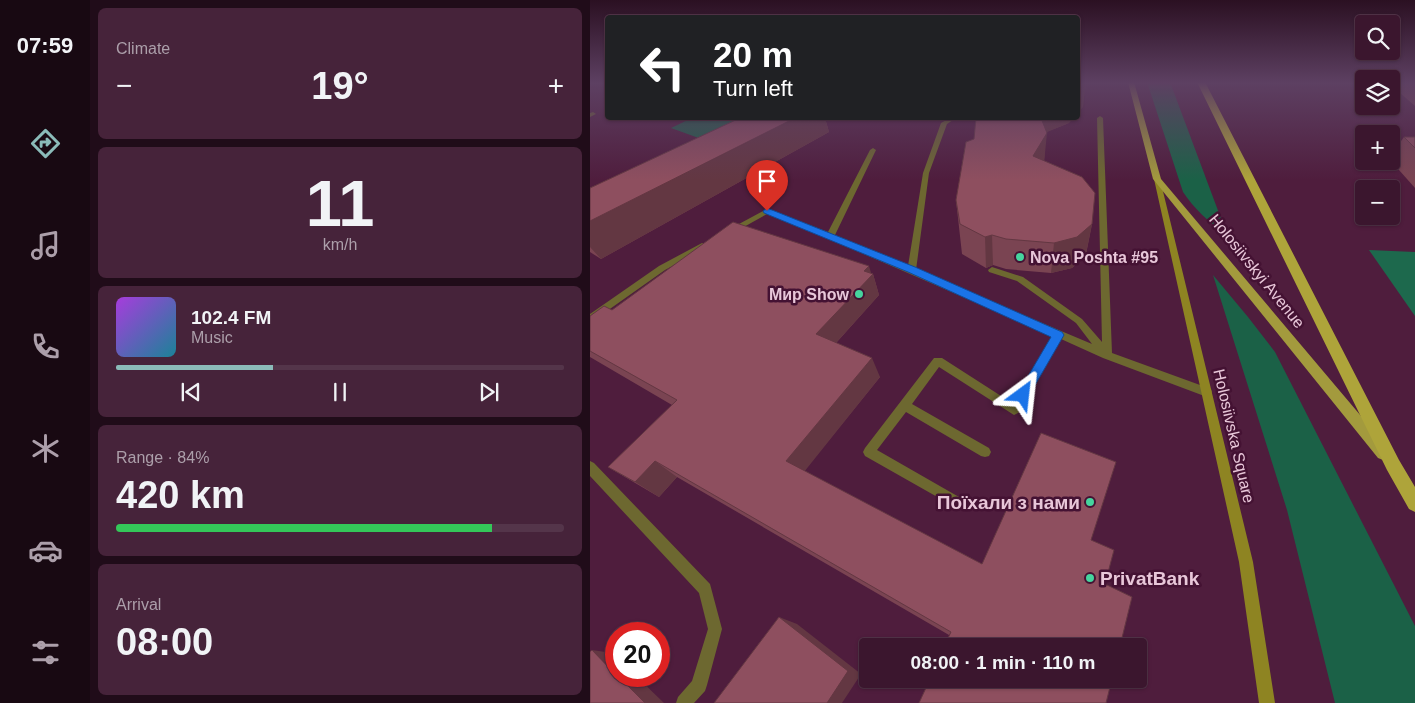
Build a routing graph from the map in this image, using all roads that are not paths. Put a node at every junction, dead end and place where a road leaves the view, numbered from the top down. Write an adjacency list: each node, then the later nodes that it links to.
1 (1140, 115): 6 (main road, Holosiivskyi Avenue)
2 (1217, 115): 18 (highway, Holosiivskyi Avenue)
3 (1100, 118): 14 (lane)
4 (949, 120): 10 (lane)
5 (873, 150): 8 (lane)
6 (1157, 179): 15 (main road, Holosiivska Square); 18 (main road, Holosiivskyi Avenue)
7 (723, 235): 8 (lane)
8 (830, 236): 10 (lane)
9 (714, 240): 12 (lane)
10 (912, 270): 13 (lane)
11 (992, 270): 14 (lane)
12 (590, 319)
13 (1058, 335): 14 (lane); 16 (lane)
14 (1107, 355): 15 (lane)
15 (1207, 392): 23 (main road, Holosiivska Square)
16 (904, 405): 17 (lane); 20 (lane)
17 (985, 452)
18 (1393, 465): 21 (highway, Holosiivskyi Avenue)
19 (590, 467): 22 (lane)
20 (955, 500)
21 (1415, 503)
22 (684, 703)
23 (1267, 703)

